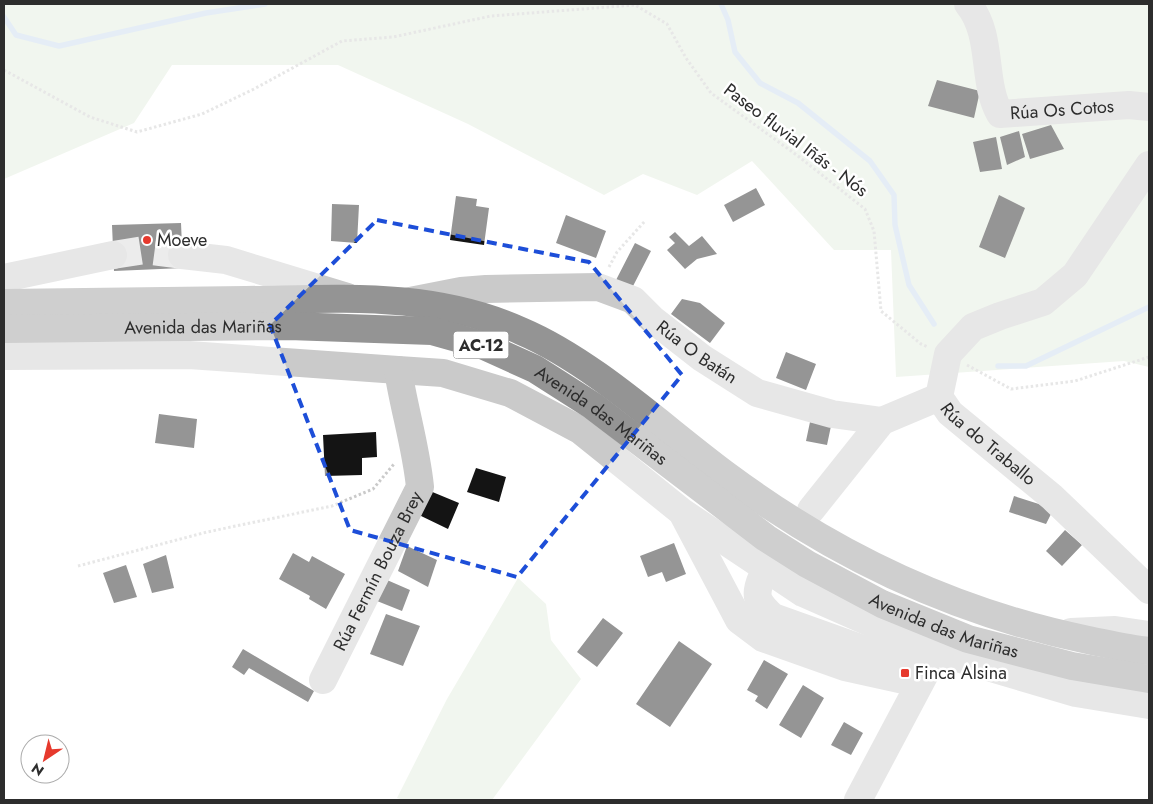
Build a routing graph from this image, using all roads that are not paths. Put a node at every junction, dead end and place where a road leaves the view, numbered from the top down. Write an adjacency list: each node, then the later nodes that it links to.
1 (968, 4): 2 (street, Rúa Os Cotos)
2 (1149, 107)
3 (1149, 165): 14 (street, Rúa do Traballo)
4 (182, 255): 8 (street)
5 (113, 256): 6 (street)
6 (4, 278)
7 (598, 287): 9 (street, Avenida das Mariñas); 15 (street, Rúa O Batán)
8 (353, 300): 9 (highway, Avenida das Mariñas / AC-12); 10 (highway, Avenida das Mariñas / AC-12)
9 (409, 301): 20 (highway, Avenida das Mariñas / AC-12)
10 (4, 303)
11 (4, 330): 23 (highway, Avenida das Mariñas / AC-12)
12 (4, 356): 13 (street, Avenida das Mariñas)
13 (398, 370): 17 (street, Avenida das Mariñas); 24 (street, Rúa Fermín Bouza Brey)
14 (939, 397): 15 (street); 19 (street, Rúa do Traballo)
15 (882, 421): 16 (street)
16 (811, 510)
17 (682, 512): 25 (street, Avenida das Mariñas); 26 (street, Avenida das Mariñas)
18 (762, 577): 26 (street)
19 (1149, 590)
20 (1052, 632): 21 (street, Avenida das Mariñas); 22 (highway, Avenida das Mariñas / AC-12)
21 (1149, 635)
22 (1149, 651)
23 (1149, 679)
24 (323, 680)
25 (1027, 681): 26 (street); 27 (street, Avenida das Mariñas)
26 (914, 683): 28 (street)
27 (1149, 705)
28 (858, 800)

